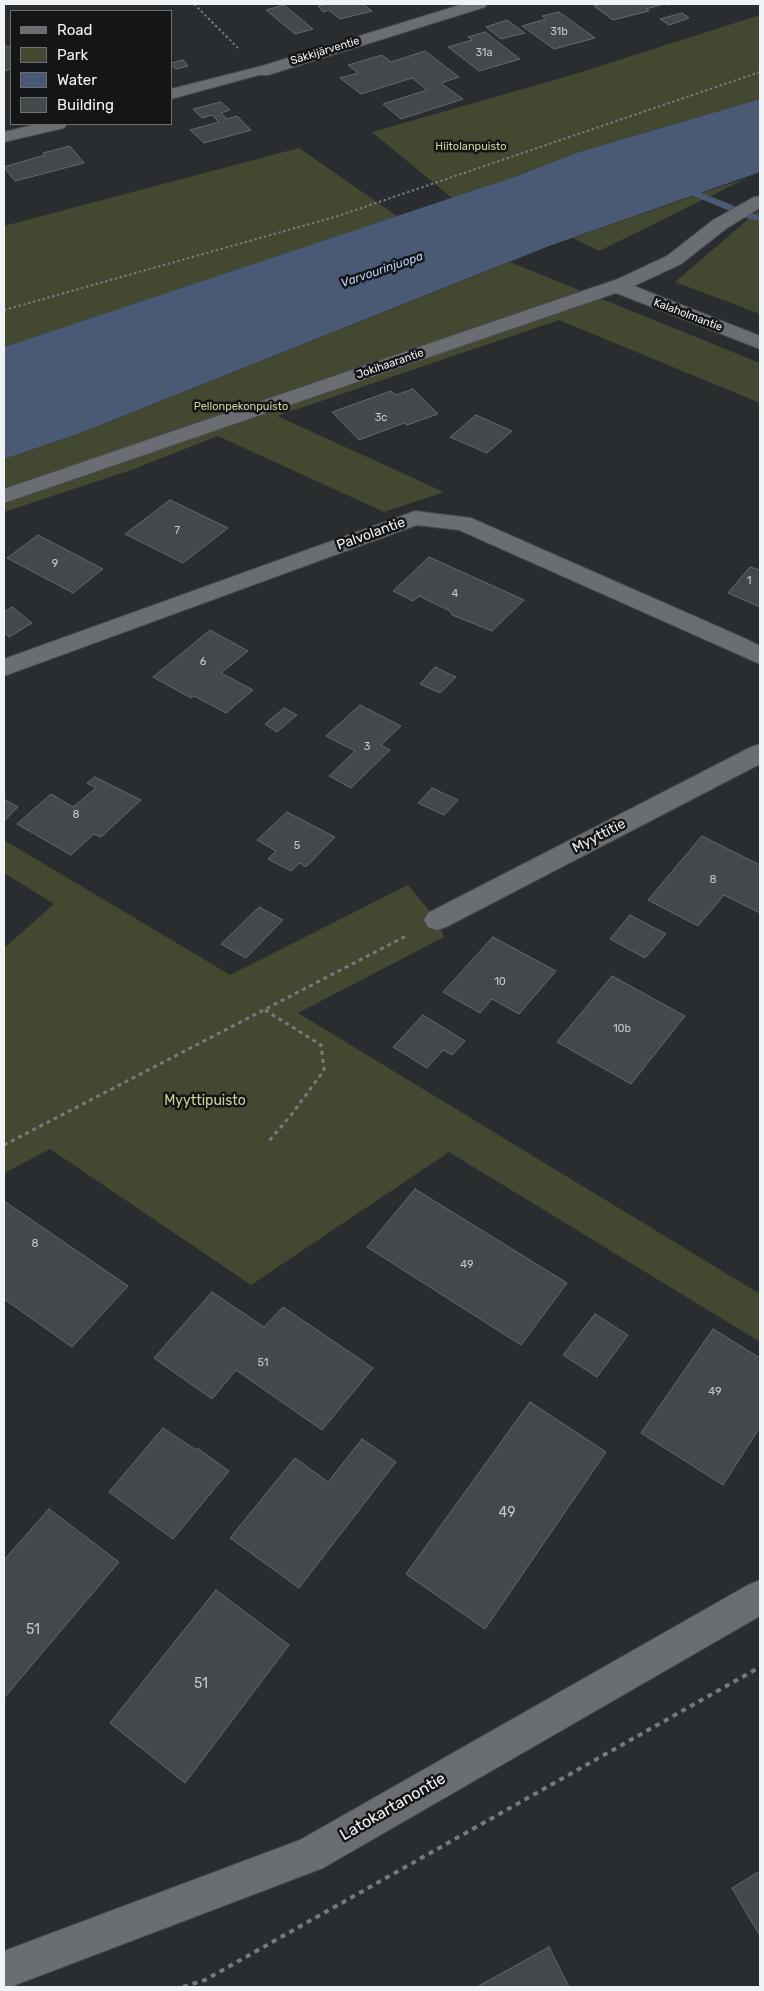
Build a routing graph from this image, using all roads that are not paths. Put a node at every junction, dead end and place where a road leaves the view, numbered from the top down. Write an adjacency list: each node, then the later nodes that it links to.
1 (478, 4): 2 (street, Säkkijärventie)
2 (172, 94)
3 (54, 125): 4 (street)
4 (4, 137)
5 (754, 204): 6 (street, Jokihaarantie)
6 (616, 286): 7 (street, Kalaholmantie); 8 (street, Jokihaarantie)
7 (760, 343)
8 (4, 496)
9 (760, 656): 10 (street, Palvolantie)
10 (4, 668)
11 (760, 753): 12 (street, Myyttitie)
12 (437, 920)
13 (760, 1597): 14 (street, Latokartanontie)
14 (4, 1970)

